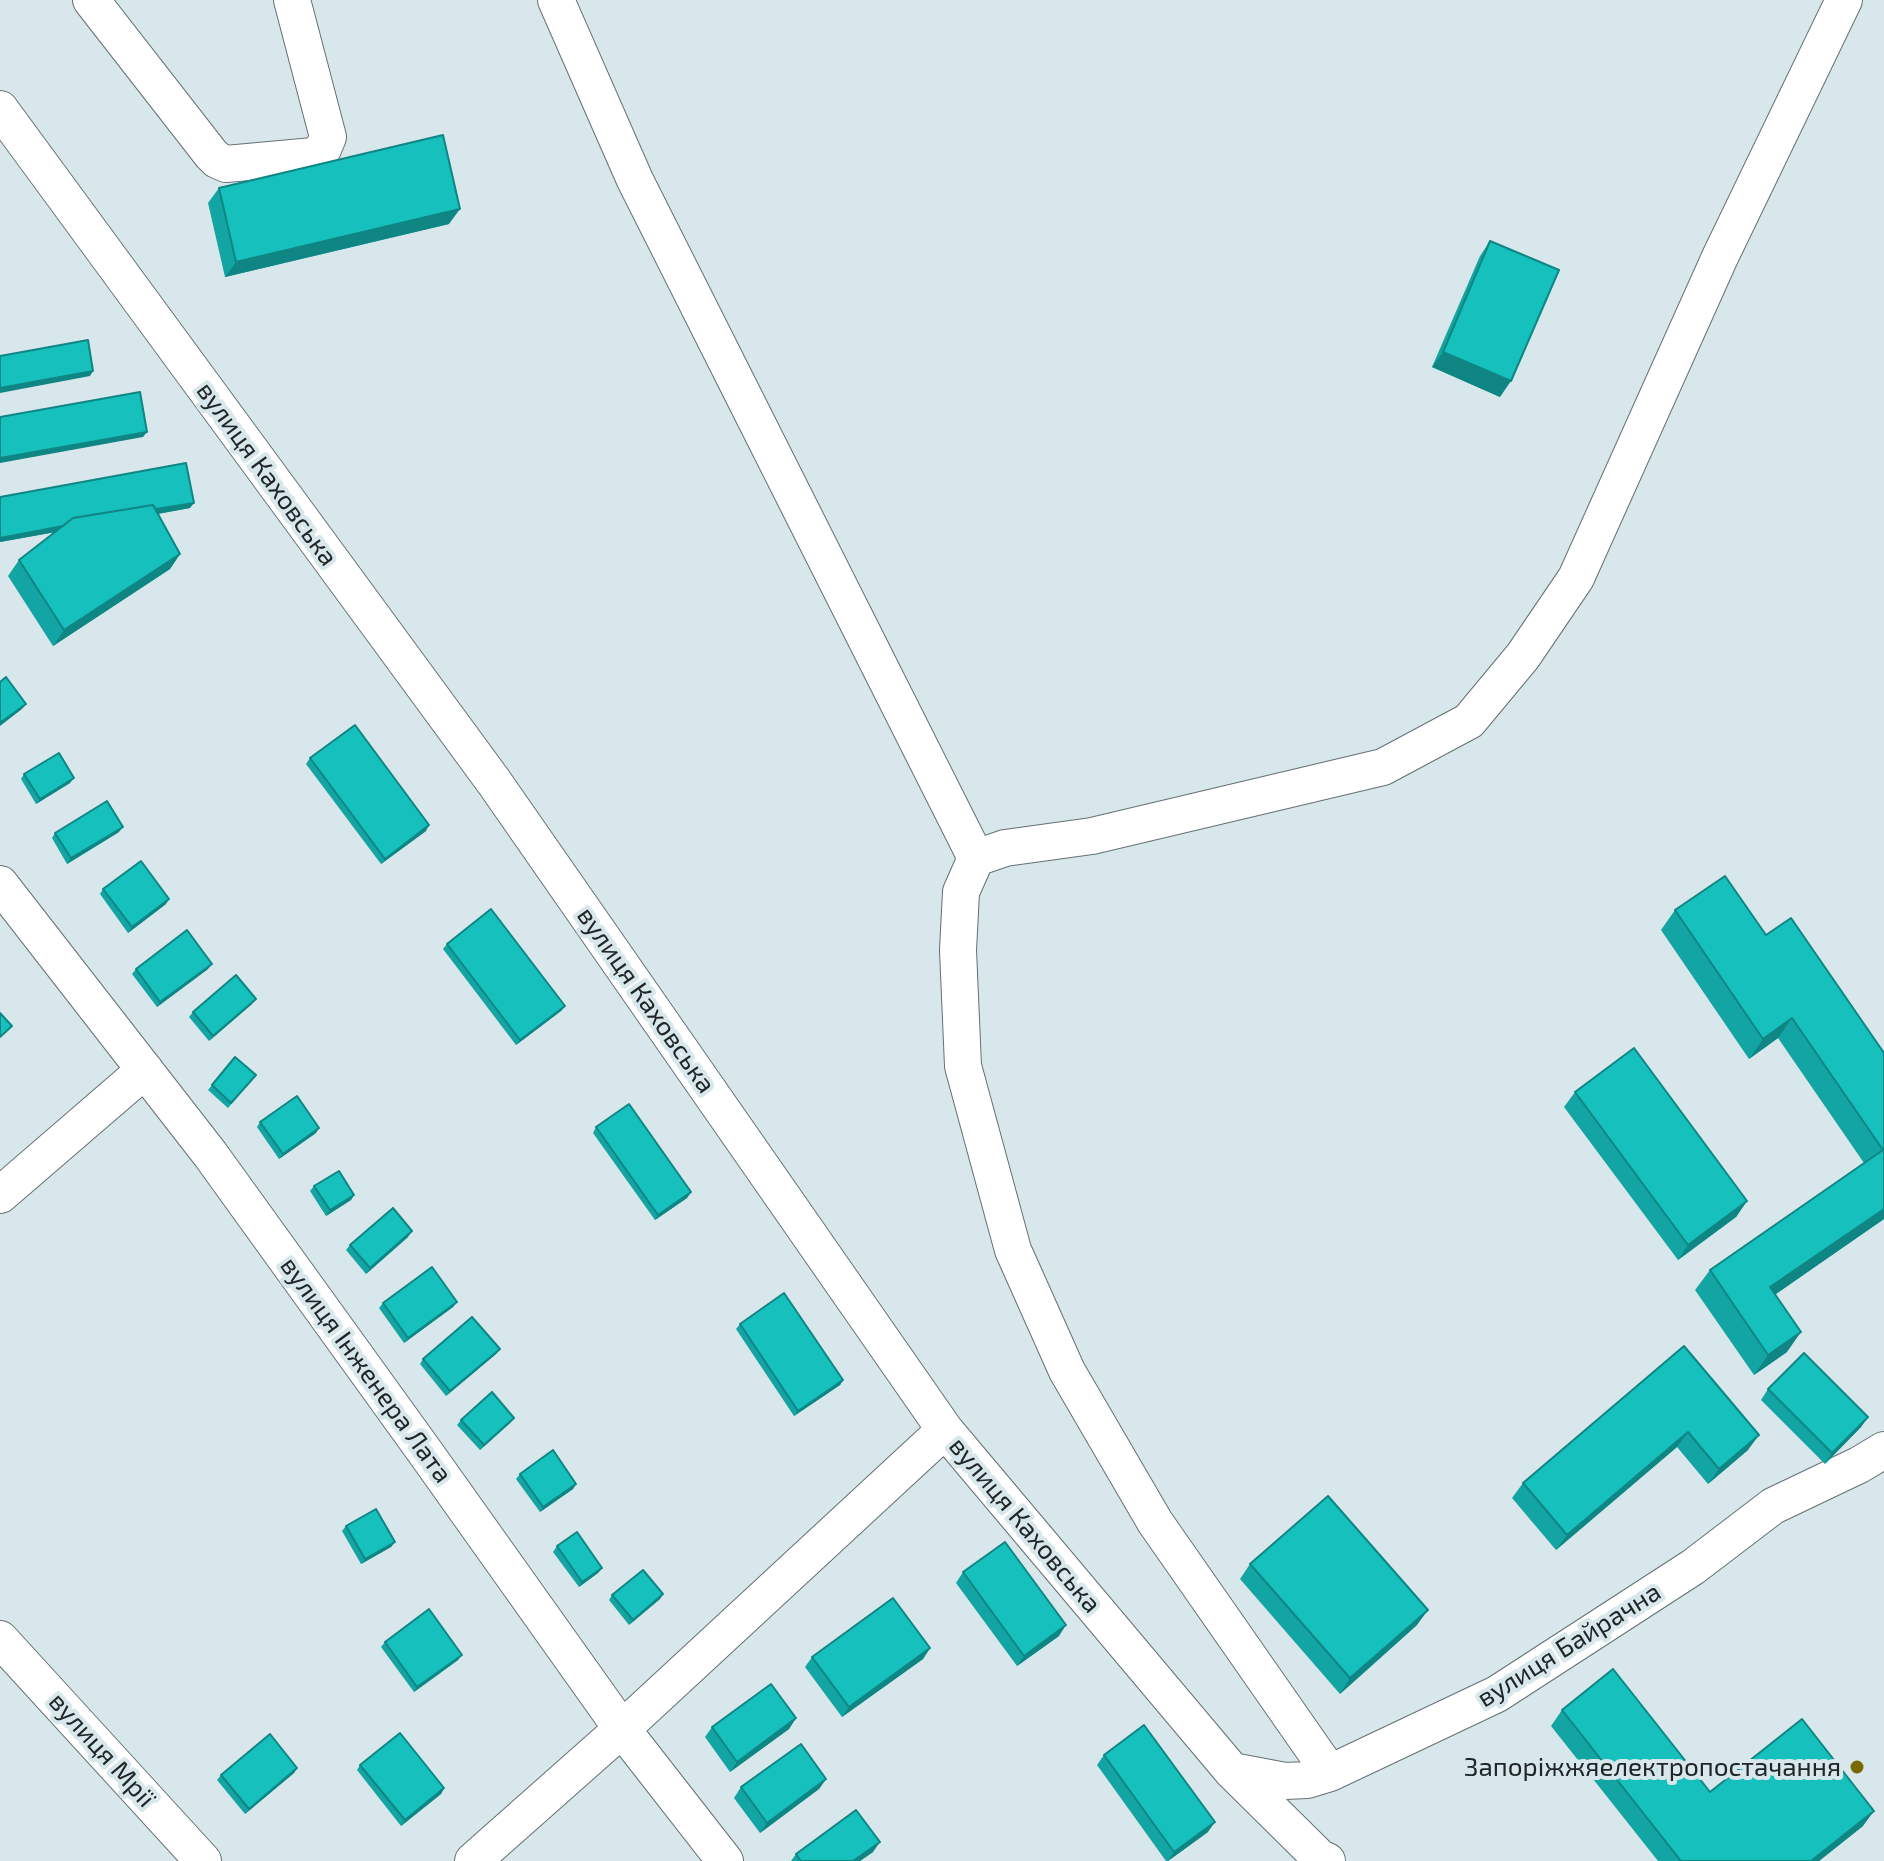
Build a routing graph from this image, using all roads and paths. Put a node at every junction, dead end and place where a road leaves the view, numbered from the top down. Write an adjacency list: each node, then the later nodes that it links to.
1 (91, 0): 2 (street)
2 (292, 0)
3 (556, 0): 6 (street)
4 (1844, 0): 6 (street)
5 (6, 133): 10 (street, вулиця Каховська)
6 (976, 858): 15 (street)
7 (0, 884): 8 (street, вулиця Інженера Лата)
8 (145, 1070): 9 (street); 13 (street, вулиця Інженера Лата)
9 (0, 1195)
10 (945, 1430): 13 (street); 14 (street, вулиця Каховська)
11 (1884, 1450): 15 (street, вулиця Байрачна)
12 (0, 1639): 16 (street, вулиця Мрії)
13 (622, 1729): 17 (street); 18 (street, вулиця Інженера Лата)
14 (1232, 1771): 15 (street, вулиця Байрачна); 19 (street, вулиця Каховська)
15 (1330, 1773)
16 (203, 1861)
17 (473, 1861)
18 (725, 1861)
19 (1327, 1861)

